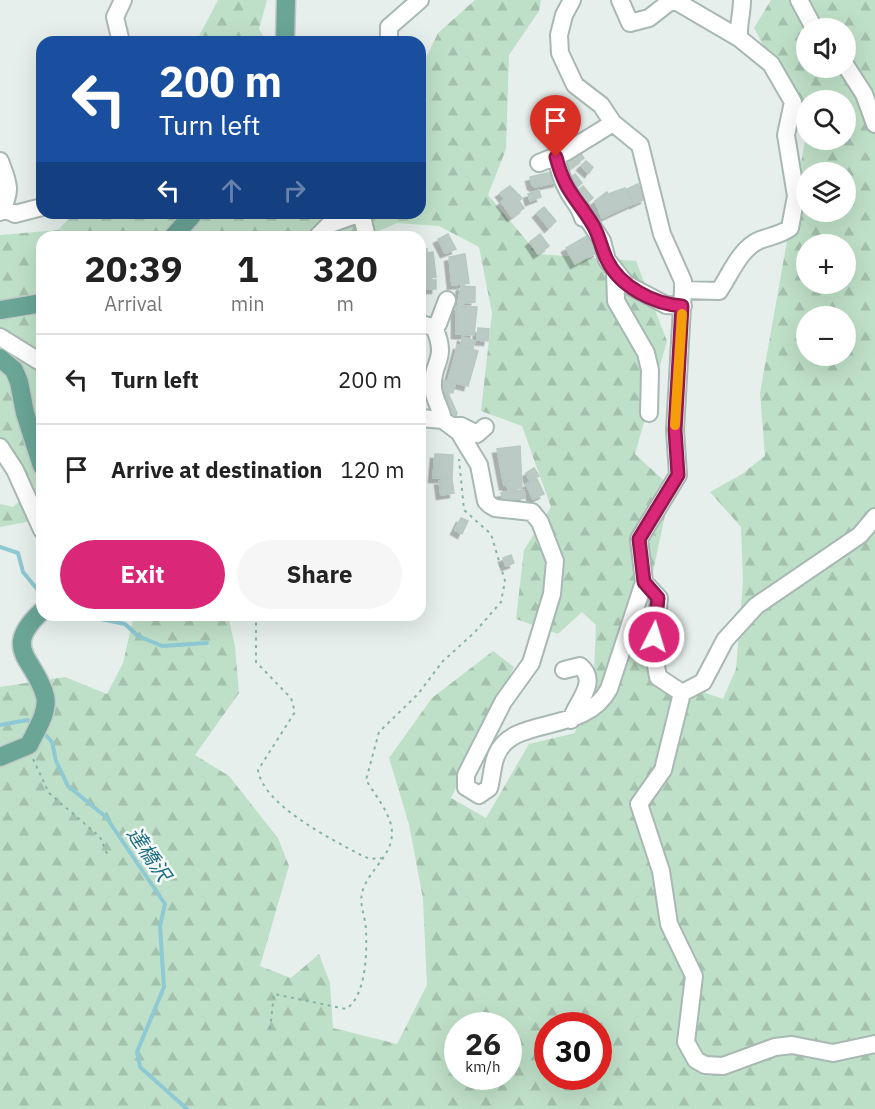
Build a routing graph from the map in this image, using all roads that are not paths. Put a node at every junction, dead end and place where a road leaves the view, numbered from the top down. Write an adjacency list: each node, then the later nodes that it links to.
1 (123, 0): 10 (street)
2 (286, 0): 11 (main road)
3 (420, 0): 12 (street)
4 (572, 0): 15 (street)
5 (620, 0): 6 (street)
6 (673, 0): 13 (street)
7 (742, 0): 13 (street)
8 (799, 0): 9 (street)
9 (809, 18)
10 (120, 36)
11 (285, 36)
12 (389, 36)
13 (739, 38): 29 (street)
14 (854, 78): 16 (street)
15 (613, 123): 17 (street); 29 (street)
16 (875, 124)
17 (556, 157): 19 (street); 21 (street)
18 (0, 161): 22 (street)
19 (539, 163)
20 (36, 209): 22 (street)
21 (581, 209): 25 (street); 28 (street)
22 (1, 210)
23 (189, 219): 26 (main road)
24 (344, 219): 27 (street)
25 (584, 226)
26 (178, 231)
27 (323, 231)
28 (615, 271): 29 (street); 37 (street)
29 (683, 298): 47 (street)
30 (447, 300): 33 (street)
31 (36, 304): 32 (main road)
32 (0, 310)
33 (427, 326): 39 (street)
34 (0, 337): 36 (street)
35 (0, 358): 42 (main road)
36 (36, 359)
37 (649, 413)
38 (426, 420): 39 (street)
39 (452, 426): 40 (street); 44 (street)
40 (485, 427)
41 (0, 447): 45 (street)
42 (36, 447)
43 (496, 486): 44 (street)
44 (489, 504): 51 (street)
45 (36, 517)
46 (875, 518): 50 (street)
47 (644, 582): 50 (street); 51 (street)
48 (36, 617): 52 (main road)
49 (564, 670): 51 (street)
50 (682, 693): 53 (street)
51 (571, 720)
52 (0, 757)
53 (875, 1044)

